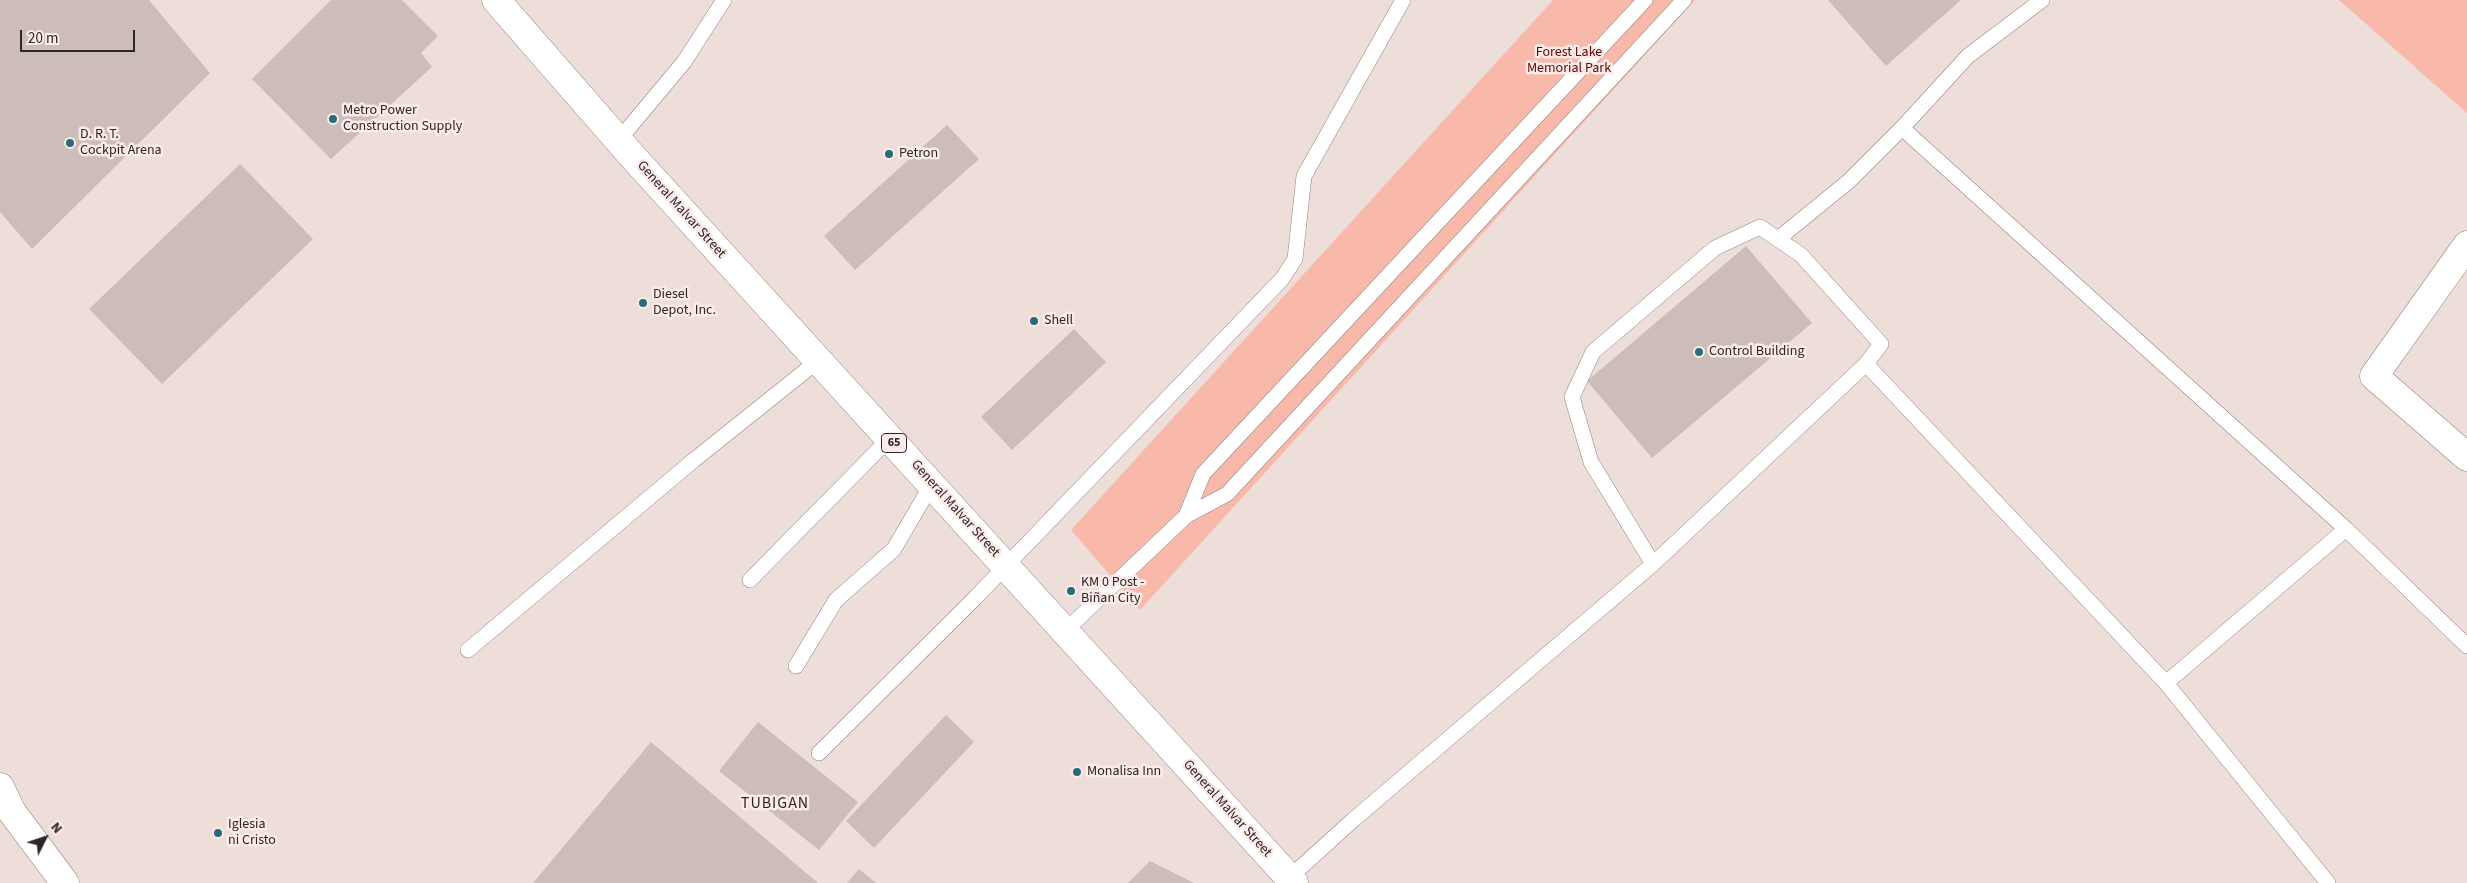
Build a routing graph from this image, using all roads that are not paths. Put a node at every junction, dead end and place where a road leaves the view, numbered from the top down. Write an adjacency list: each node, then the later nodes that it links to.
1 (496, 0): 8 (main road, General Malvar Street / 65)
2 (724, 0): 8 (lane)
3 (1403, 0): 19 (lane)
4 (1645, 0): 16 (lane)
5 (1684, 0): 16 (lane)
6 (2042, 0): 7 (lane)
7 (1902, 128): 9 (lane); 17 (lane)
8 (618, 141): 11 (main road, General Malvar Street / 65)
9 (1778, 239): 12 (lane); 18 (lane)
10 (2467, 245): 14 (main road)
11 (818, 360): 13 (main road, General Malvar Street / 65); 23 (lane)
12 (1866, 364): 18 (lane); 25 (lane)
13 (890, 438): 15 (main road, General Malvar Street / 65); 20 (lane)
14 (2467, 458)
15 (932, 484): 19 (main road, General Malvar Street / 65); 24 (lane)
16 (1186, 516): 21 (lane)
17 (2346, 529): 22 (lane); 25 (lane)
18 (1652, 564): 28 (lane)
19 (1006, 566): 21 (main road, General Malvar Street / 65); 26 (lane)
20 (750, 580)
21 (1066, 630): 28 (main road, General Malvar Street / 65)
22 (2467, 646)
23 (468, 650)
24 (796, 666)
25 (2166, 683): 30 (lane)
26 (819, 753)
27 (0, 787): 29 (main road)
28 (1292, 880)
29 (66, 883)
30 (2328, 883)

